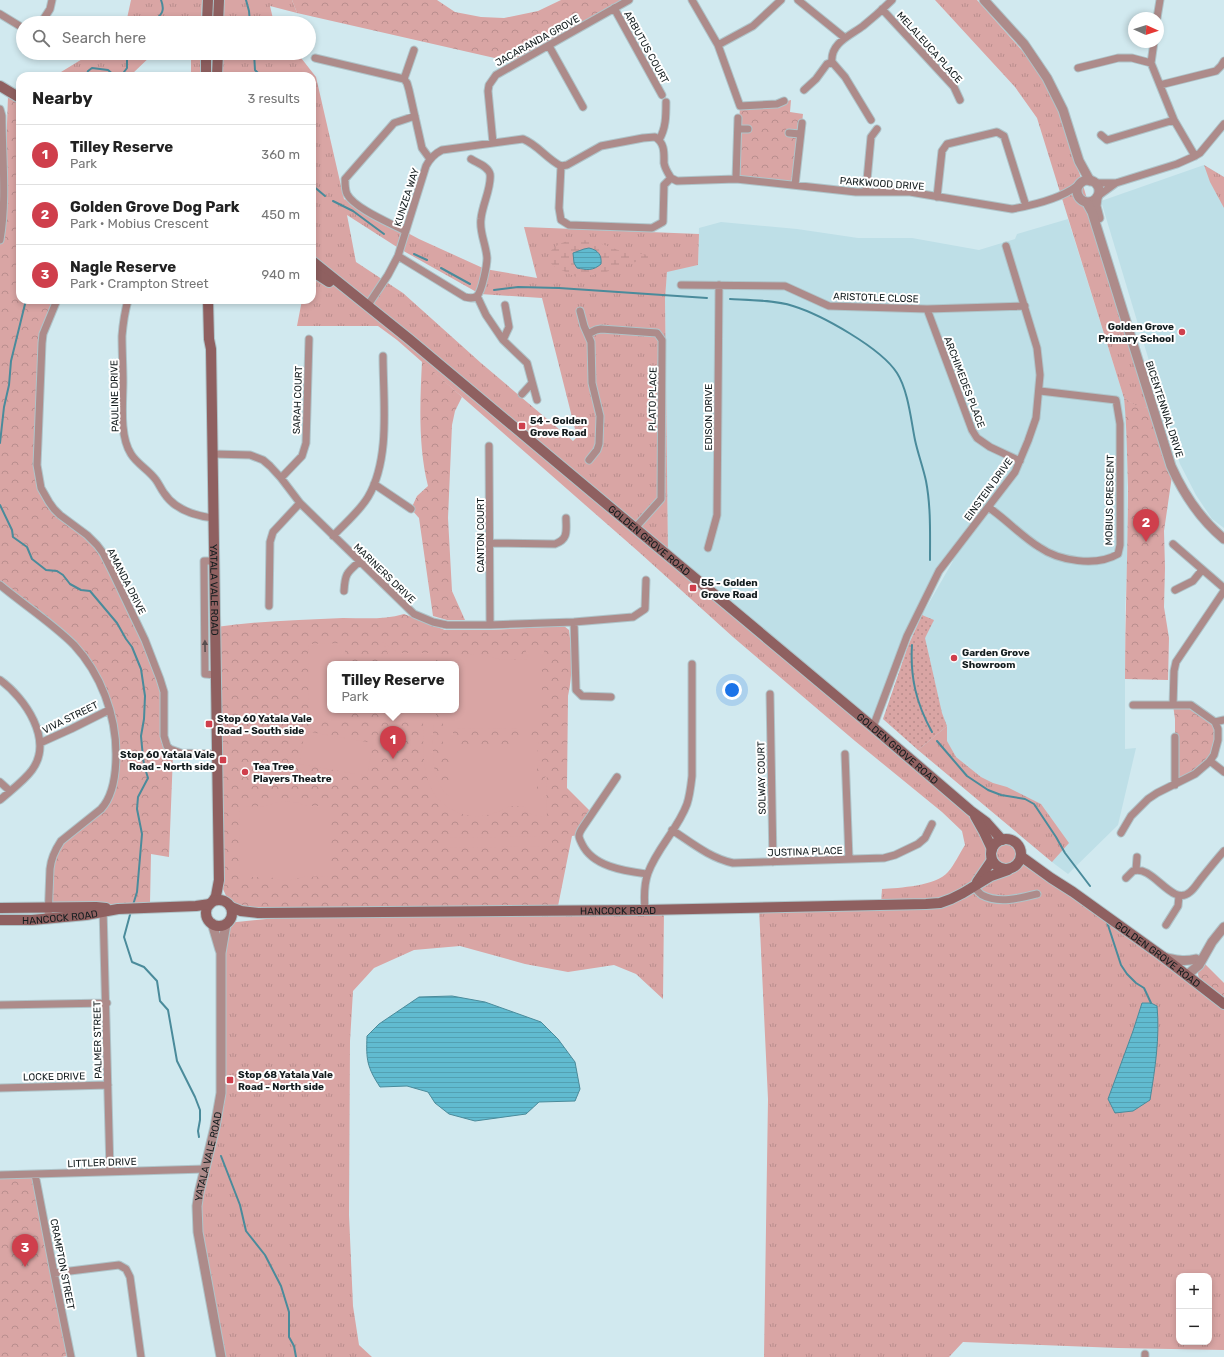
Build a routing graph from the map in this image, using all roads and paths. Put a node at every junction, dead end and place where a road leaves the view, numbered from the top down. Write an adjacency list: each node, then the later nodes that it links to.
1 (52, 0): 15 (street)
2 (208, 0): 16 (main road)
3 (219, 0): 17 (main road)
4 (629, 0): 11 (street, JACARANDA GROVE)
5 (692, 0): 20 (street)
6 (781, 0): 20 (street)
7 (798, 0): 19 (street)
8 (892, 0): 12 (street)
9 (984, 0): 61 (street)
10 (1160, 0): 13 (street)
11 (614, 8): 21 (street, JACARANDA GROVE); 37 (street, ARBUTUS COURT)
12 (882, 9): 19 (street); 39 (street, MELALEUCA PLACE)
13 (1158, 12)
14 (0, 14): 18 (street)
15 (46, 16)
16 (207, 16)
17 (218, 16)
18 (16, 24)
19 (845, 38): 28 (street)
20 (718, 45): 40 (street)
21 (549, 46): 42 (street); 57 (street, JACARANDA GROVE)
22 (1153, 48): 29 (street)
23 (414, 50): 33 (street)
24 (316, 58): 33 (street)
25 (206, 60): 31 (main road)
26 (218, 60): 32 (main road)
27 (1224, 61): 34 (street)
28 (832, 62): 36 (street); 46 (street)
29 (1152, 63): 30 (street); 34 (street)
30 (1078, 68)
31 (206, 72)
32 (217, 72)
33 (404, 79): 44 (street)
34 (1160, 85): 47 (street)
35 (0, 86): 38 (main road)
36 (804, 90)
37 (662, 95)
38 (16, 96)
39 (960, 100)
40 (784, 101)
41 (666, 102): 56 (street)
42 (583, 107)
43 (0, 109): 75 (street)
44 (414, 116): 59 (street); 74 (street)
45 (738, 118): 50 (street)
46 (871, 120)
47 (1174, 120): 55 (street); 58 (street)
48 (802, 123): 54 (street)
49 (1224, 124): 58 (street)
50 (738, 129): 51 (street); 64 (street)
51 (748, 129)
52 (877, 129): 69 (street)
53 (789, 133): 54 (street)
54 (800, 134): 67 (street)
55 (1101, 135)
56 (659, 140): 62 (street); 63 (street)
57 (493, 143): 59 (street, KUNZEA WAY); 62 (street, KUNZEA WAY)
58 (1195, 156): 66 (street)
59 (430, 159): 74 (street, KUNZEA WAY)
60 (471, 160): 82 (street)
61 (1079, 161): 65 (street); 68 (street)
62 (561, 166): 63 (street)
63 (671, 178): 64 (street, PARKWOOD DRIVE)
64 (736, 178): 67 (street, PARKWOOD DRIVE)
65 (1093, 182): 66 (street); 68 (street); 71 (street)
66 (1116, 183): 71 (street)
67 (795, 184): 69 (street, PARKWOOD DRIVE)
68 (1078, 188): 72 (street); 73 (street, PARKWOOD DRIVE)
69 (866, 191): 70 (street, PARKWOOD DRIVE)
70 (937, 197): 73 (street, PARKWOOD DRIVE); 73 (street)
71 (1097, 197): 72 (street); 113 (street, BICENTENNIAL DRIVE)
72 (1087, 203): 115 (street, BICENTENNIAL DRIVE)
73 (1026, 206)
74 (405, 231): 77 (street, KUNZEA WAY)
75 (0, 240)
76 (1006, 246): 89 (street, EINSTEIN DRIVE)
77 (398, 256): 82 (street); 87 (street, KUNZEA WAY)
78 (316, 264): 87 (main road, GOLDEN GROVE ROAD)
79 (316, 273): 87 (main road, GOLDEN GROVE ROAD)
80 (681, 284): 81 (street, ARISTOTLE CLOSE)
81 (719, 285): 90 (street, ARISTOTLE CLOSE); 118 (street, EDISON DRIVE)
82 (477, 296): 94 (street)
83 (55, 304): 142 (street, AMANDA DRIVE)
84 (127, 304): 110 (street, PAULINE DRIVE)
85 (208, 304): 95 (main road, YATALA VALE ROAD)
86 (214, 304): 95 (main road)
87 (366, 304): 112 (main road, GOLDEN GROVE ROAD)
88 (505, 305): 94 (street)
89 (1025, 306): 90 (street, ARISTOTLE CLOSE); 98 (street, EINSTEIN DRIVE)
90 (927, 309): 104 (street, ARCHIMEDES PLACE)
91 (580, 311): 92 (street)
92 (588, 334): 103 (street); 112 (street, PLATO PLACE)
93 (309, 339): 105 (street, SARAH COURT)
94 (503, 340): 97 (street)
95 (211, 349): 102 (main road, YATALA VALE ROAD)
96 (383, 356): 106 (street)
97 (532, 382): 99 (street); 100 (street)
98 (1040, 391): 104 (street, EINSTEIN DRIVE); 108 (street, MOBIUS CRESCENT)
99 (522, 394)
100 (537, 400)
101 (489, 446): 116 (street, CANTON COURT)
102 (213, 454): 105 (street, MARINERS DRIVE); 110 (main road, YATALA VALE ROAD)
103 (589, 460)
104 (1020, 461): 108 (street, EINSTEIN DRIVE)
105 (281, 478): 107 (street, MARINERS DRIVE)
106 (374, 484): 109 (street); 114 (street)
107 (300, 502): 114 (street, MARINERS DRIVE); 127 (street)
108 (988, 507): 139 (street, EINSTEIN DRIVE)
109 (411, 509)
110 (214, 518): 142 (main road, YATALA VALE ROAD)
111 (566, 518): 116 (street)
112 (635, 528): 139 (main road, GOLDEN GROVE ROAD)
113 (1224, 533)
114 (333, 536): 119 (street, MARINERS DRIVE)
115 (1224, 539)
116 (490, 543): 129 (street, CANTON COURT)
117 (1173, 544): 120 (street)
118 (708, 548)
119 (359, 562): 125 (street); 129 (street, MARINERS DRIVE)
120 (1202, 570): 123 (street); 124 (street)
121 (646, 580): 128 (street, MARINERS DRIVE)
122 (0, 585): 136 (street)
123 (1224, 588)
124 (1175, 590)
125 (344, 591)
126 (1224, 591): 135 (street)
127 (269, 606)
128 (574, 622): 129 (street, MARINERS DRIVE); 133 (street)
129 (490, 625)
130 (692, 664): 153 (street)
131 (0, 680): 141 (street)
132 (770, 694): 162 (street, SOLWAY COURT)
133 (611, 697)
134 (1133, 705): 135 (street)
135 (1173, 705): 138 (street)
136 (109, 710): 141 (street, VIVA STREET); 174 (street)
137 (1224, 720): 138 (street)
138 (1215, 722): 144 (street)
139 (873, 727): 151 (main road, GOLDEN GROVE ROAD)
140 (1175, 737): 148 (street)
141 (40, 743): 149 (street)
142 (217, 754): 168 (main road, YATALA VALE ROAD)
143 (845, 754): 160 (street)
144 (1210, 760): 145 (street); 148 (street)
145 (1224, 772)
146 (618, 777): 165 (street)
147 (0, 782): 149 (street)
148 (1175, 785): 154 (street)
149 (10, 791): 150 (street)
150 (0, 800)
151 (972, 811): 155 (main road, GOLDEN GROVE ROAD); 156 (main road, GOLDEN GROVE ROAD)
152 (932, 824): 160 (street, JUSTINA PLACE)
153 (672, 830): 162 (street, JUSTINA PLACE); 165 (street)
154 (1121, 833)
155 (1002, 840): 156 (main road); 158 (main road)
156 (992, 849): 161 (main road)
157 (1224, 851): 171 (street)
158 (1022, 857): 163 (main road); 166 (main road, GOLDEN GROVE ROAD)
159 (1137, 857): 164 (street)
160 (849, 859): 162 (street, JUSTINA PLACE)
161 (992, 860): 163 (main road); 169 (main road, HANCOCK ROAD)
162 (773, 862)
163 (1011, 869): 166 (main road, GOLDEN GROVE ROAD); 169 (main road, HANCOCK ROAD)
164 (1136, 870): 167 (street); 171 (street)
165 (647, 874): 178 (street)
166 (1051, 878): 187 (main road, GOLDEN GROVE ROAD)
167 (1126, 878)
168 (219, 880): 172 (main road, YATALA VALE ROAD); 173 (main road, YATALA VALE ROAD)
169 (973, 886): 170 (street); 178 (main road, HANCOCK ROAD)
170 (1037, 894)
171 (1180, 896): 184 (street)
172 (211, 903): 173 (main road); 176 (main road, HANCOCK ROAD); 182 (main road)
173 (229, 905): 179 (main road, HANCOCK ROAD); 183 (main road)
174 (48, 907): 175 (main road, HANCOCK ROAD); 177 (main road, HANCOCK ROAD); 180 (street)
175 (0, 908)
176 (163, 908): 177 (main road, HANCOCK ROAD); 182 (main road, HANCOCK ROAD)
177 (103, 910): 180 (main road, HANCOCK ROAD); 191 (street, PALMER STREET)
178 (644, 910): 179 (main road, HANCOCK ROAD)
179 (258, 913): 183 (main road, HANCOCK ROAD)
180 (48, 919): 181 (main road, HANCOCK ROAD)
181 (0, 920)
182 (210, 920): 183 (main road); 186 (street, YATALA VALE ROAD)
183 (228, 922): 186 (street, YATALA VALE ROAD)
184 (1166, 925)
185 (1224, 927): 188 (street)
186 (221, 953): 196 (street, YATALA VALE ROAD)
187 (1162, 956): 188 (street); 189 (main road, GOLDEN GROVE ROAD)
188 (1197, 962): 189 (street); 190 (street)
189 (1187, 975): 190 (main road, GOLDEN GROVE ROAD)
190 (1203, 987): 192 (main road, GOLDEN GROVE ROAD)
191 (107, 1003): 193 (street); 194 (street, PALMER STREET)
192 (1224, 1004)
193 (0, 1005)
194 (108, 1085): 195 (street, LOCKE DRIVE); 197 (street, PALMER STREET)
195 (0, 1088)
196 (205, 1168): 197 (street, LITTLER DRIVE); 203 (street, YATALA VALE ROAD)
197 (110, 1171): 198 (street, LITTLER DRIVE)
198 (35, 1174): 199 (street, LITTLER DRIVE); 200 (street, CRAMPTON STREET)
199 (0, 1175)
200 (54, 1274): 201 (street, CRAMPTON STREET); 202 (street)
201 (71, 1357)
202 (141, 1357)
203 (221, 1357)

